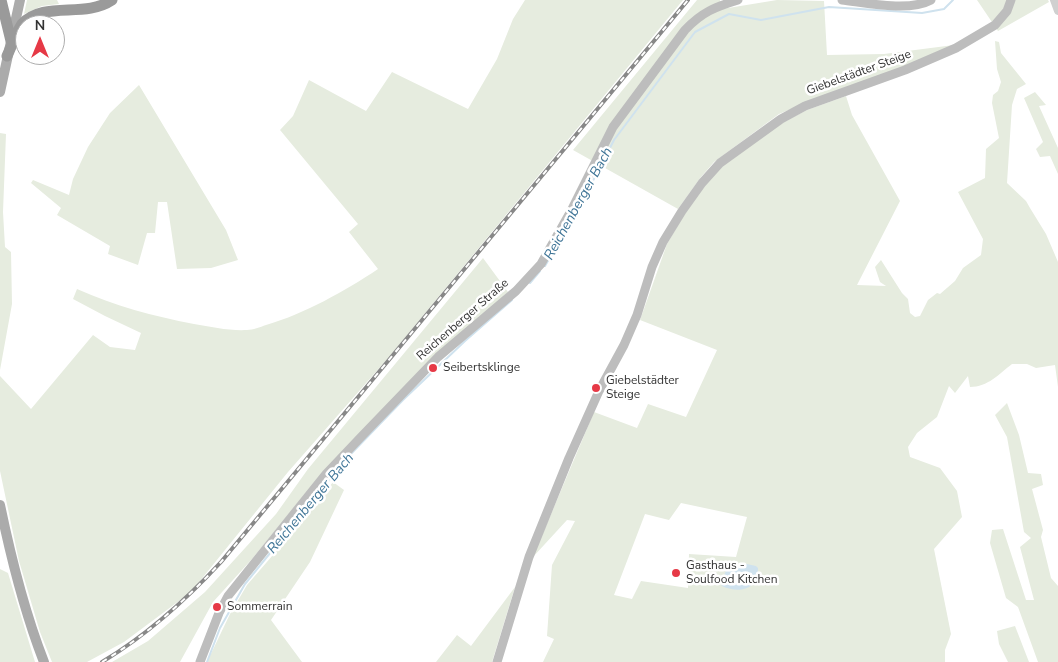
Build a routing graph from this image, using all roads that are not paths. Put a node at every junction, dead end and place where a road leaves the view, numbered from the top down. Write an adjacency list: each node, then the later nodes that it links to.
1 (1, 0): 12 (highway)
2 (63, 0): 10 (highway)
3 (112, 0): 10 (highway)
4 (738, 0): 17 (main road, Reichenberger Straße)
5 (842, 0): 6 (main road)
6 (931, 0)
7 (1011, 0): 18 (main road, Giebelstädter Steige)
8 (1054, 0): 11 (street)
9 (20, 2): 12 (main road)
10 (78, 8): 13 (highway)
11 (1058, 11)
12 (11, 41): 13 (main road)
13 (8, 56): 14 (main road)
14 (0, 92)
15 (0, 505): 16 (main road)
16 (44, 662)
17 (200, 662)
18 (497, 662)

